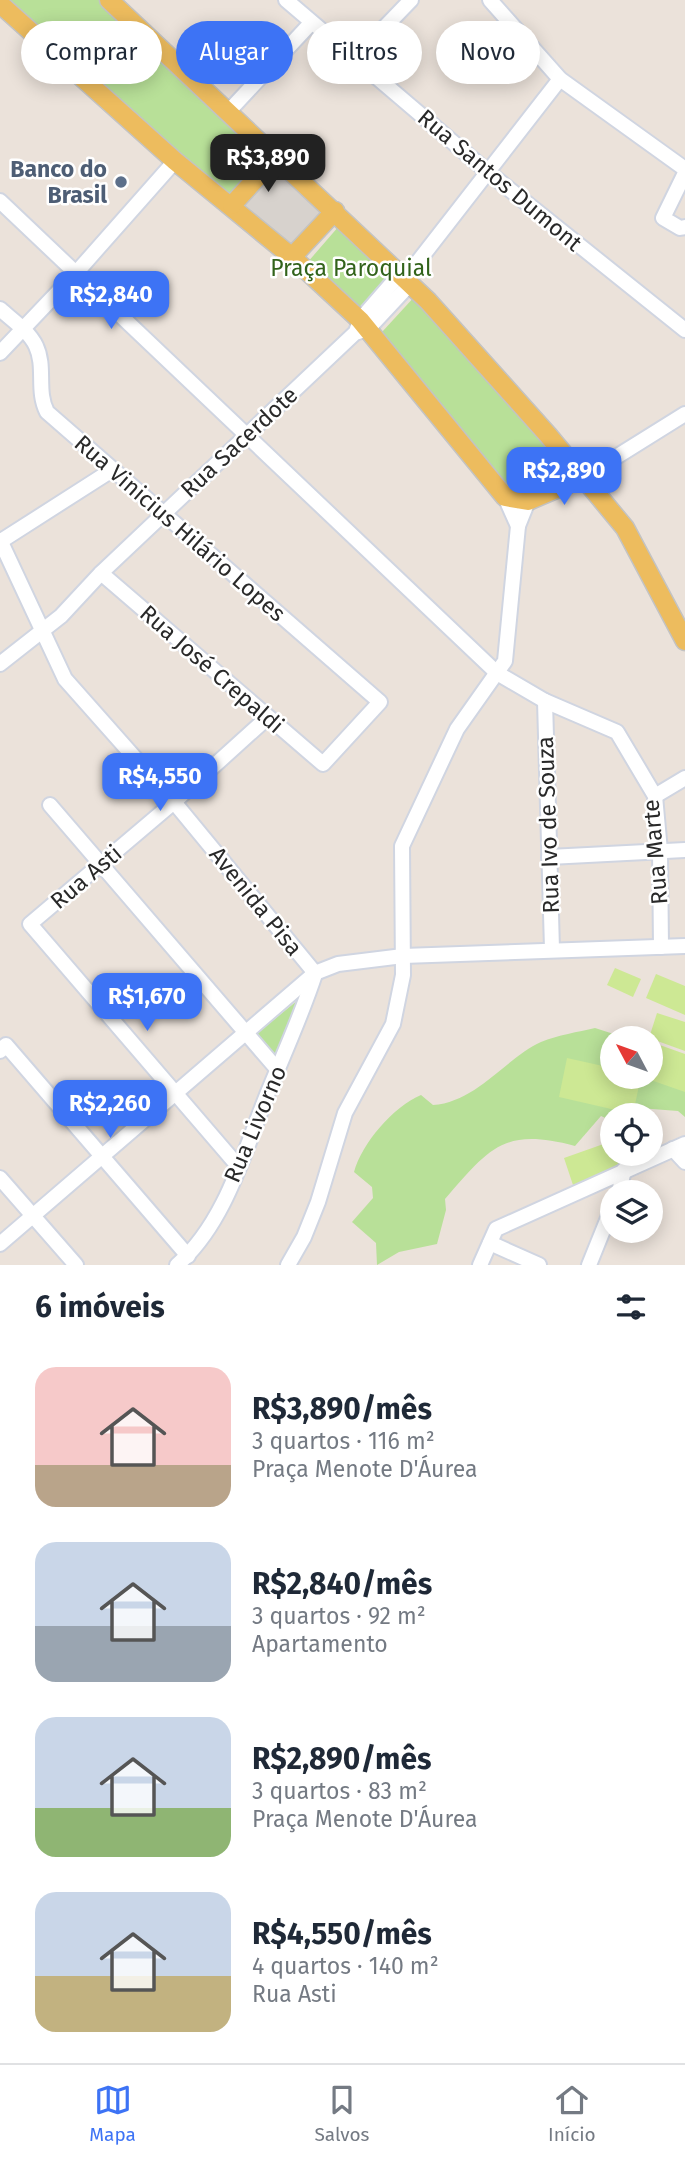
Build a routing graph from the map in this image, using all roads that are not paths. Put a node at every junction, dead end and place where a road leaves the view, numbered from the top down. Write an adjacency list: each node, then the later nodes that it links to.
1 (109, 0): 11 (main road)
2 (286, 0): 6 (street, Rua Santos Dumont)
3 (411, 0): 7 (street)
4 (495, 1): 9 (street)
5 (0, 4): 13 (main road)
6 (308, 21)
7 (391, 21)
8 (307, 26): 11 (street)
9 (560, 79): 14 (street); 15 (street, Rua Sacerdote)
10 (381, 84): 15 (street, Rua Santos Dumont)
11 (229, 111): 12 (main road)
12 (276, 157): 17 (main road); 18 (main road)
13 (175, 161): 17 (main road); 21 (street)
14 (685, 171): 19 (street)
15 (489, 173): 22 (street, Rua Sacerdote); 26 (street, Rua Santos Dumont)
16 (0, 201): 21 (street, Rua Marte)
17 (228, 202): 20 (main road)
18 (339, 215): 20 (main road); 22 (main road)
19 (685, 227)
20 (297, 261): 24 (main road)
21 (76, 273): 25 (street); 29 (street, Rua Marte)
22 (407, 277): 24 (street, Rua Sacerdote); 31 (main road)
23 (0, 309): 25 (street)
24 (361, 328): 29 (street, Rua Sacerdote); 32 (main road)
25 (23, 330): 27 (street); 30 (street, Rua Vinicius Hilário Lopes)
26 (685, 330)
27 (0, 353)
28 (683, 421): 31 (street)
29 (246, 435): 34 (street, Rua Sacerdote); 41 (street, Rua Marte)
30 (112, 470): 34 (street, Rua Vinicius Hilário Lopes); 36 (street)
31 (584, 477): 33 (main road); 39 (main road)
32 (505, 497): 33 (main road); 35 (street)
33 (528, 501): 35 (street)
34 (162, 514): 37 (street, Rua Sacerdote); 44 (street, Rua Vinicius Hilário Lopes)
35 (518, 526): 41 (street)
36 (0, 540): 38 (street, Avenida Pisa)
37 (101, 573): 38 (street, Rua Sacerdote); 43 (street, Rua José Crepaldi)
38 (42, 631): 40 (street, Rua Sacerdote); 47 (street, Avenida Pisa)
39 (685, 641)
40 (0, 664)
41 (497, 673): 42 (street, Rua Marte); 56 (street)
42 (545, 701): 46 (street, Rua Marte); 51 (street, Rua Ivo de Souza)
43 (267, 718): 44 (street, Rua José Crepaldi); 47 (street, Rua Asti)
44 (323, 764)
45 (685, 778): 46 (street)
46 (655, 796): 50 (street, Rua Marte)
47 (174, 802): 52 (street, Rua Asti); 57 (street, Avenida Pisa)
48 (50, 804): 52 (street)
49 (685, 850): 50 (street)
50 (660, 851): 51 (street); 54 (street, Rua Marte)
51 (549, 857): 55 (street, Rua Ivo de Souza)
52 (101, 865): 58 (street); 61 (street, Rua Asti)
53 (685, 946): 54 (street)
54 (661, 947): 55 (street)
55 (552, 949): 56 (street)
56 (403, 956): 57 (street); 75 (street)
57 (315, 973): 58 (street); 60 (street, Rua Livorno)
58 (247, 1033): 60 (street); 61 (street)
59 (3, 1048): 63 (street)
60 (277, 1069): 65 (street, Rua Livorno)
61 (176, 1094): 63 (street); 65 (street)
62 (679, 1147): 64 (street); 66 (street)
63 (103, 1159): 69 (street); 73 (street)
64 (685, 1162)
65 (238, 1166): 73 (street, Rua Livorno)
66 (624, 1170): 68 (street); 70 (street)
67 (0, 1178): 69 (street)
68 (622, 1180)
69 (34, 1216): 72 (street); 74 (street)
70 (493, 1236): 76 (street); 77 (street)
71 (600, 1239): 78 (street)
72 (0, 1244)
73 (183, 1261)
74 (76, 1265)
75 (288, 1265)
76 (480, 1265)
77 (539, 1265)
78 (590, 1265)

